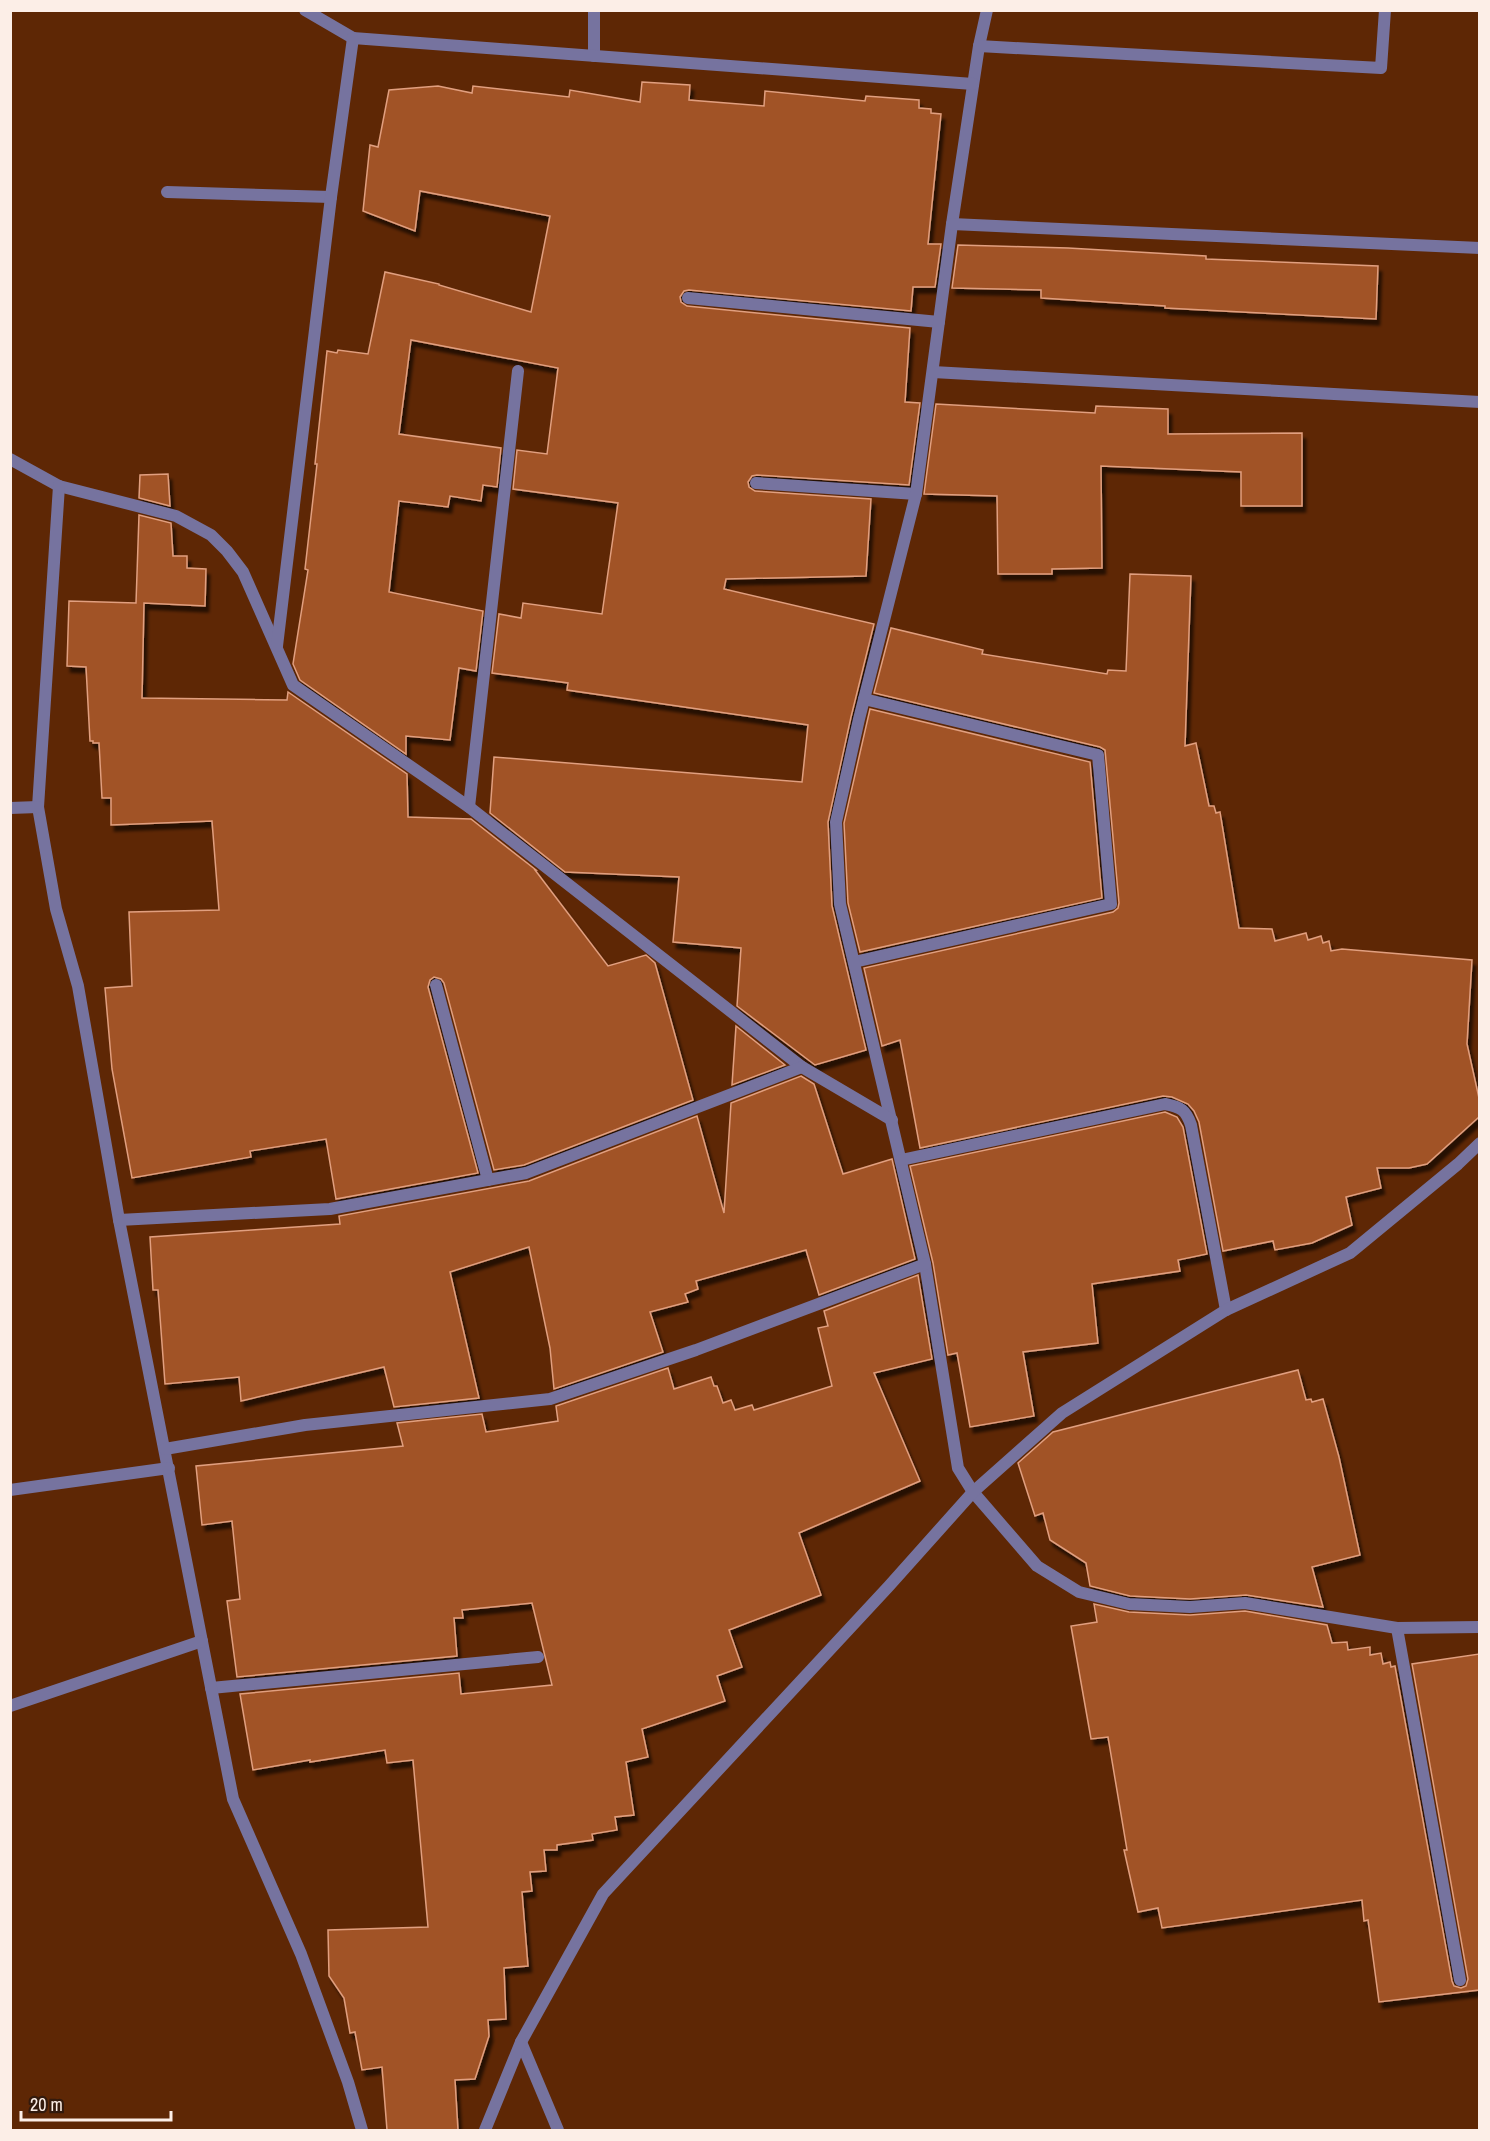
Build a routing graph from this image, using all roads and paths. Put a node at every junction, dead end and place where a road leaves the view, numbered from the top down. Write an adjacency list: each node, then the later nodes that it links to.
1 (305, 10): 5 (street)
2 (594, 10): 7 (street)
3 (987, 10): 6 (street)
4 (1385, 10): 6 (street)
5 (353, 38): 7 (street); 10 (street)
6 (979, 46): 8 (street)
7 (594, 56): 8 (street)
8 (973, 84): 11 (street)
9 (167, 192): 10 (street)
10 (331, 197): 22 (street)
11 (952, 224): 12 (street); 14 (street)
12 (1479, 248)
13 (687, 298): 14 (street)
14 (939, 322): 16 (street)
15 (518, 371): 25 (street)
16 (933, 372): 17 (street); 21 (street)
17 (1479, 402)
18 (10, 459): 20 (street)
19 (756, 483): 21 (street)
20 (59, 486): 22 (street); 24 (street)
21 (916, 494): 23 (street)
22 (277, 646): 25 (street)
23 (864, 699): 27 (street); 27 (street)
24 (38, 807): 26 (street); 34 (street)
25 (469, 807): 29 (street)
26 (10, 808)
27 (854, 962): 30 (street)
28 (436, 985): 33 (street)
29 (802, 1067): 30 (street); 33 (street)
30 (892, 1120): 32 (street)
31 (1479, 1143): 36 (street)
32 (901, 1160): 35 (street); 36 (street)
33 (488, 1180): 34 (street)
34 (119, 1220): 37 (street)
35 (925, 1264): 37 (street); 40 (street)
36 (1226, 1310): 40 (street)
37 (165, 1449): 38 (street)
38 (169, 1468): 39 (street); 43 (street)
39 (10, 1490)
40 (973, 1492): 41 (street); 48 (street)
41 (1398, 1628): 42 (street); 47 (street)
42 (1479, 1628)
43 (202, 1641): 45 (street); 46 (street)
44 (538, 1657): 45 (street)
45 (211, 1688): 49 (street)
46 (10, 1706)
47 (1460, 1980)
48 (521, 2042): 50 (street); 51 (street)
49 (362, 2130)
50 (485, 2130)
51 (558, 2130)

